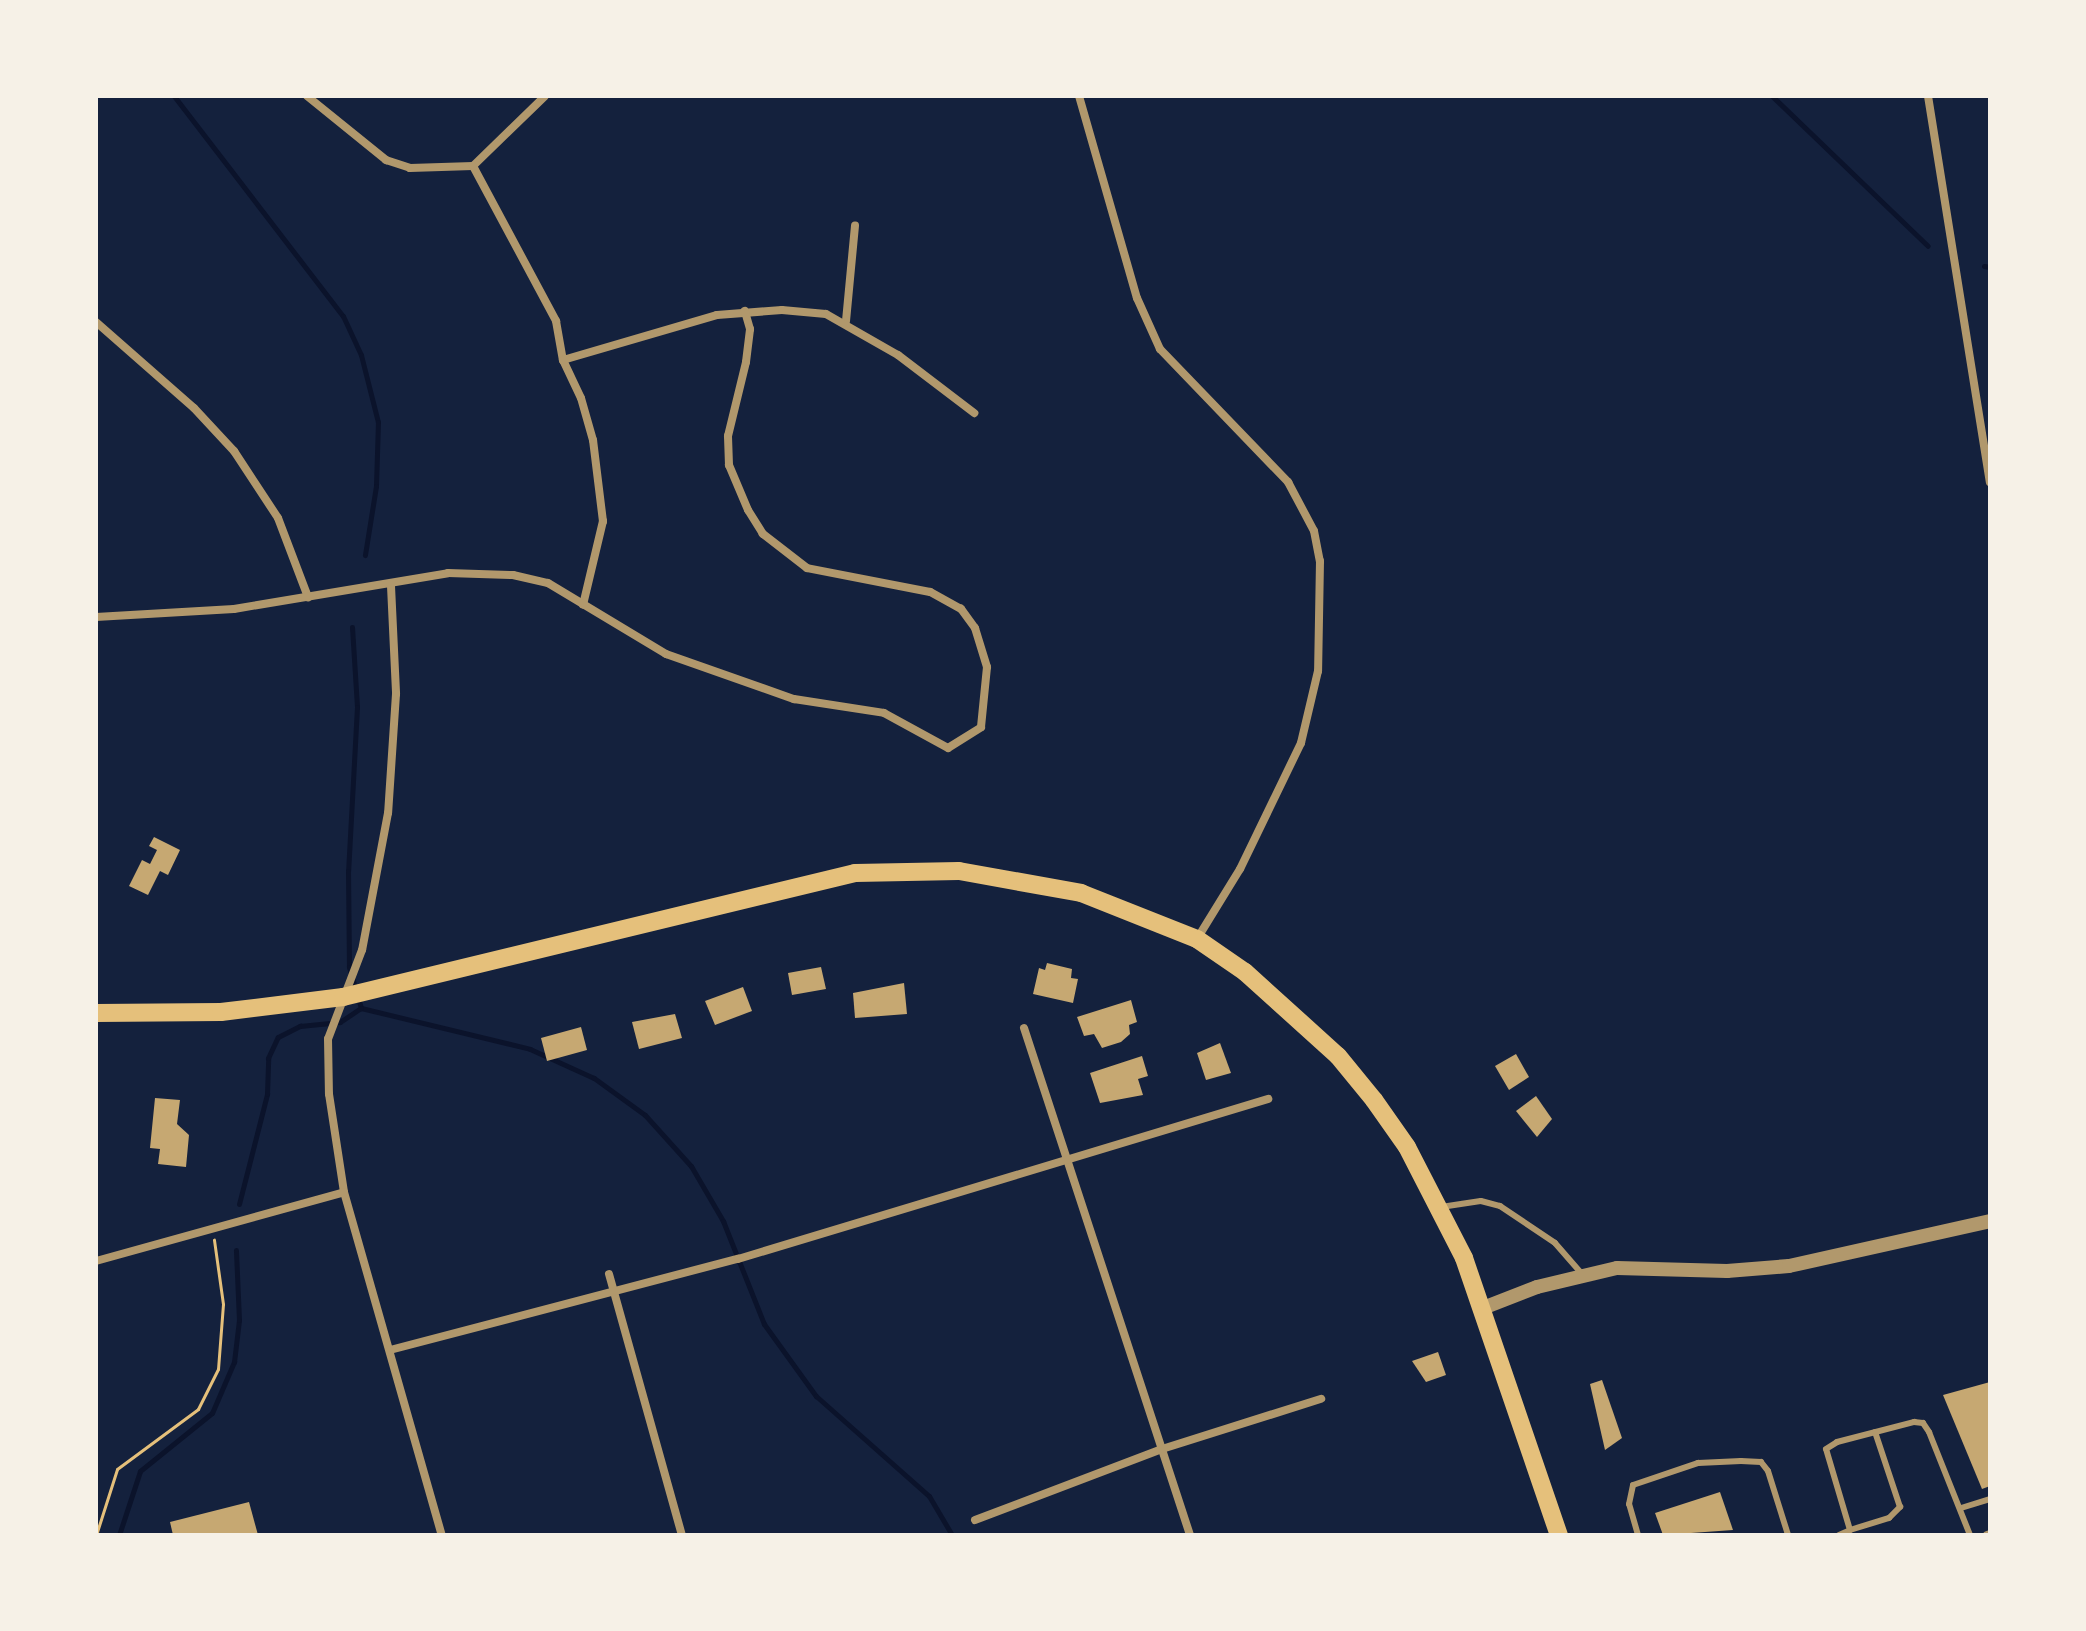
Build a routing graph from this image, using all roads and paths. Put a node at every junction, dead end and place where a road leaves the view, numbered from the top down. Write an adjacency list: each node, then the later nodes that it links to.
1 (307, 96): 5 (street)
2 (545, 96): 5 (street)
3 (1079, 96): 17 (street)
4 (1928, 96): 12 (street)
5 (473, 166): 10 (street)
6 (855, 225): 8 (street)
7 (745, 311): 8 (street); 10 (street); 15 (street)
8 (846, 321): 11 (street)
9 (96, 322): 14 (street)
10 (563, 360): 15 (street)
11 (974, 413)
12 (1990, 482)
13 (391, 586): 14 (street); 15 (street); 18 (street)
14 (308, 597): 16 (street)
15 (583, 605)
16 (96, 617)
17 (1197, 939): 18 (main road); 24 (main road)
18 (343, 997): 19 (main road); 23 (street)
19 (96, 1013)
20 (1024, 1028): 22 (street)
21 (1268, 1099): 22 (street)
22 (1070, 1162): 30 (street); 35 (street)
23 (344, 1192): 26 (street); 32 (street)
24 (1441, 1207): 29 (lane); 31 (main road)
25 (1990, 1221): 29 (street)
26 (213, 1228): 27 (street); 40 (path)
27 (96, 1261)
28 (609, 1274): 30 (street)
29 (1582, 1274): 31 (street)
30 (613, 1293): 32 (street); 42 (street)
31 (1483, 1308): 44 (main road)
32 (390, 1350): 41 (street)
33 (1321, 1399): 35 (street)
34 (1875, 1432): 37 (lane); 39 (lane); 39 (lane)
35 (1162, 1449): 38 (street); 43 (street)
36 (1990, 1499): 37 (lane)
37 (1961, 1508): 48 (lane)
38 (975, 1520)
39 (1850, 1530): 47 (lane)
40 (96, 1535)
41 (442, 1535)
42 (682, 1535)
43 (1190, 1535)
44 (1559, 1535)
45 (1638, 1535): 46 (lane)
46 (1788, 1535)
47 (1839, 1535)
48 (1970, 1535)

